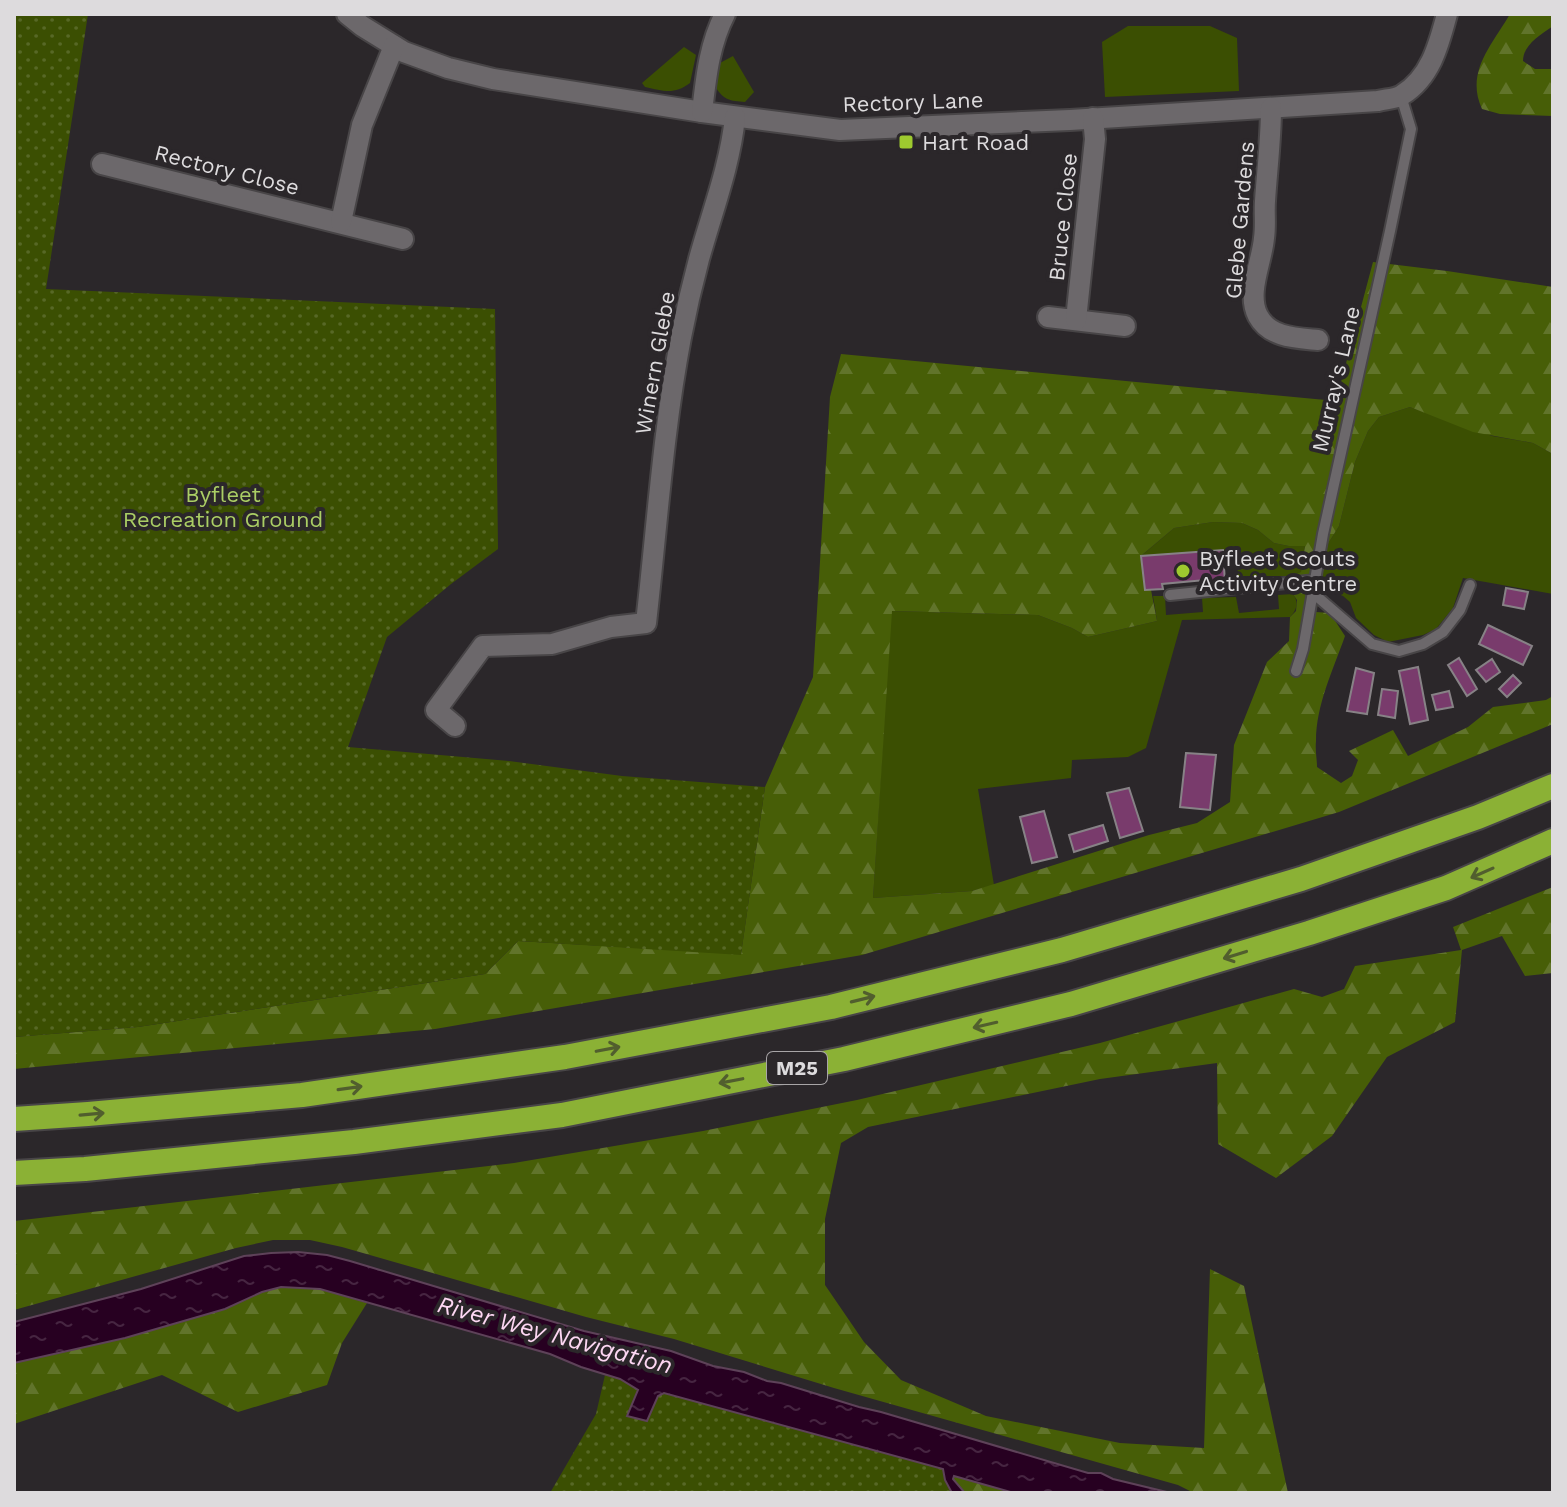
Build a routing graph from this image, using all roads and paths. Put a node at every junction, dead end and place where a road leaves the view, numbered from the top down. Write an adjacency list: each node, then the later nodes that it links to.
1 (347, 14): 4 (street, Rectory Lane)
2 (725, 14): 7 (street)
3 (1447, 14): 5 (street)
4 (394, 46): 7 (street, Rectory Lane); 11 (street)
5 (1401, 96): 6 (street, Rectory Lane); 17 (lane, Murray's Lane)
6 (1271, 108): 9 (street, Rectory Lane); 16 (street, Glebe Gardens)
7 (702, 112): 8 (street, Rectory Lane)
8 (735, 117): 9 (street, Rectory Lane); 22 (street, Winern Glebe)
9 (1093, 118): 14 (street, Bruce Close)
10 (102, 164): 11 (street, Rectory Close)
11 (341, 222): 12 (street, Rectory Close)
12 (403, 239)
13 (1048, 317): 14 (street)
14 (1076, 320): 15 (street)
15 (1125, 326)
16 (1318, 340)
17 (1316, 580): 19 (lane, Murray's Lane); 20 (lane)
18 (1470, 585): 19 (lane)
19 (1313, 593): 21 (lane, Murray's Lane)
20 (1170, 595)
21 (1296, 671)
22 (455, 726)
23 (1553, 786): 25 (highway, M25, one-way to 23)
24 (1553, 841): 26 (highway, M25, one-way to 26)
25 (14, 1119)
26 (14, 1173)

